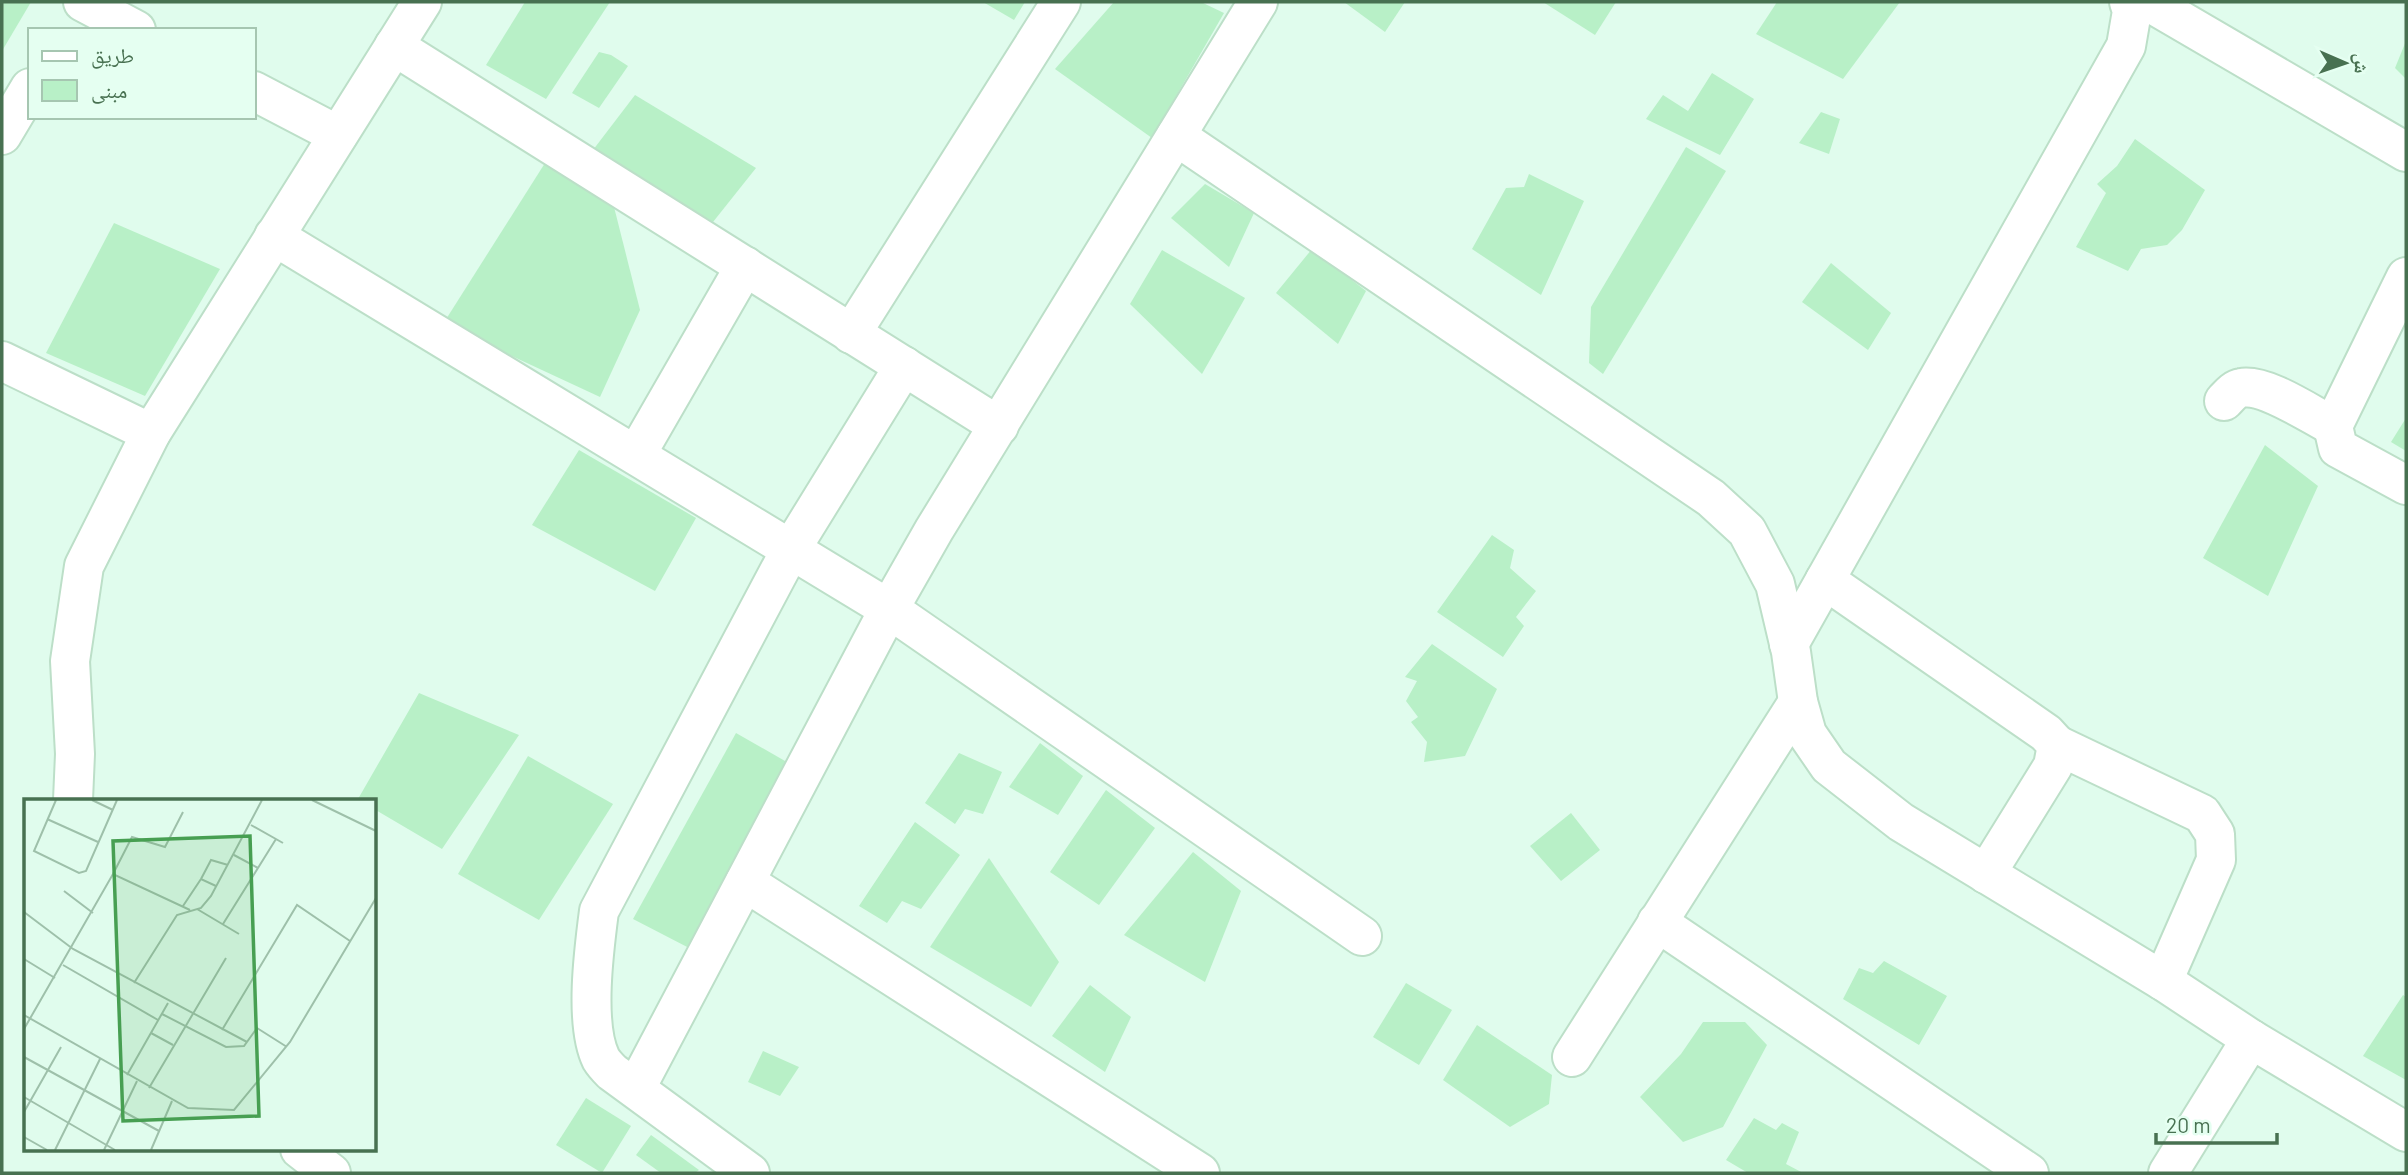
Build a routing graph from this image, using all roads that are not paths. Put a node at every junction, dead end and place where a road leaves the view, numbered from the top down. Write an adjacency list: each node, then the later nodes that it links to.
1 (82, 2): 7 (street); 8 (street)
2 (422, 2): 9 (street)
3 (1061, 2): 19 (street)
4 (1258, 2): 14 (street)
5 (2129, 2): 29 (street)
6 (2149, 2): 15 (street)
7 (66, 28)
8 (132, 28)
9 (394, 46): 13 (street); 17 (street)
10 (28, 91): 12 (street)
11 (256, 92): 13 (street)
12 (2, 135)
13 (338, 135): 16 (street)
14 (1176, 136): 23 (street); 31 (street)
15 (2406, 152)
16 (274, 236): 25 (street); 26 (street)
17 (745, 266): 19 (street); 26 (street)
18 (2406, 277): 24 (street)
19 (851, 334): 21 (street)
20 (2, 361): 25 (street)
21 (904, 366): 23 (street); 28 (street)
22 (2224, 401): 24 (street)
23 (999, 426): 30 (street)
24 (2333, 426): 27 (street)
25 (151, 433): 34 (street)
26 (636, 455): 28 (street)
27 (2406, 485)
28 (791, 549): 30 (street); 42 (street)
29 (1825, 580): 31 (street); 33 (street)
30 (888, 609): 36 (street); 38 (street)
31 (1789, 643): 32 (street)
32 (1798, 702): 35 (street); 37 (street)
33 (2057, 746): 35 (street); 39 (street)
34 (73, 799)
35 (1986, 874): 39 (street)
36 (745, 882): 42 (street); 47 (street)
37 (1657, 922): 41 (street); 48 (street)
38 (1362, 936)
39 (2163, 981): 40 (street)
40 (2251, 1039): 43 (street); 49 (street)
41 (1572, 1057)
42 (636, 1088): 46 (street)
43 (2406, 1132)
44 (301, 1150): 45 (street)
45 (331, 1173)
46 (750, 1173)
47 (1200, 1173)
48 (2029, 1173)
49 (2168, 1173)

